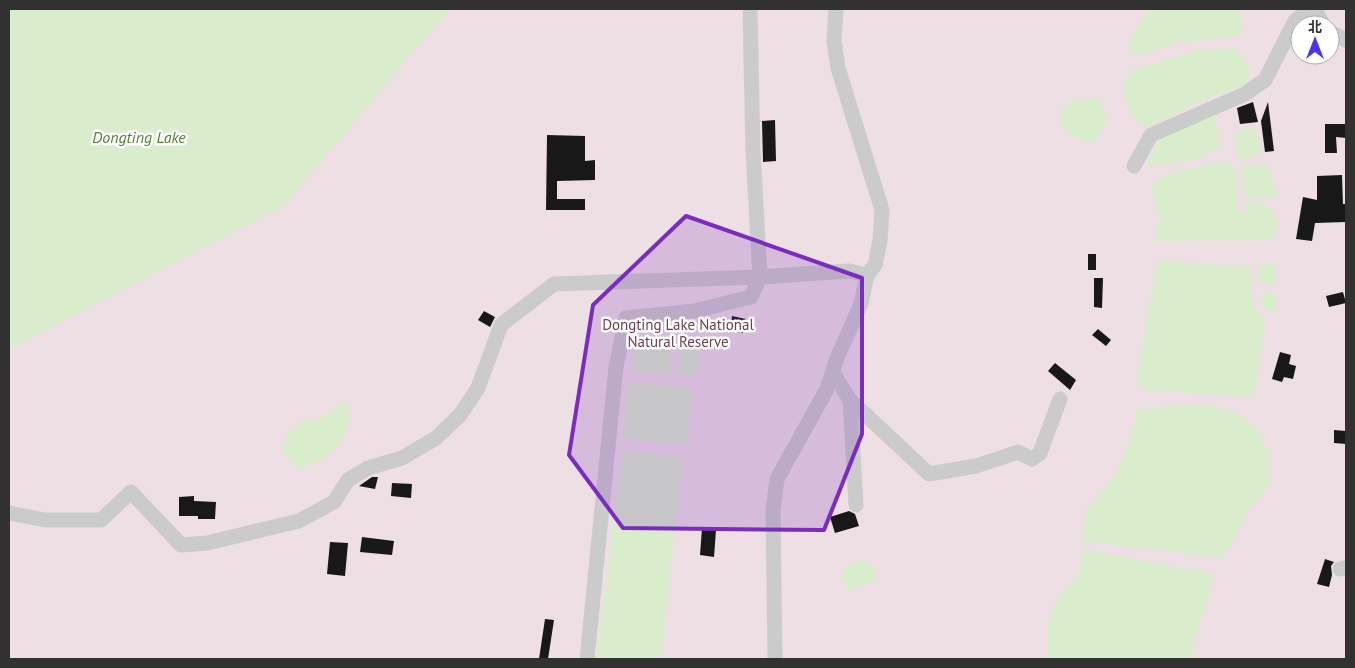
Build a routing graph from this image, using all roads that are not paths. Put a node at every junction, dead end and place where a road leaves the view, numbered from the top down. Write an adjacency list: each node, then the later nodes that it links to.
1 (750, 9): 6 (street)
2 (836, 9): 5 (street)
3 (1309, 9): 4 (street)
4 (1134, 166)
5 (868, 276): 6 (street); 7 (street)
6 (760, 277): 11 (street); 12 (street)
7 (833, 373): 9 (street); 13 (street)
8 (1060, 399): 9 (street)
9 (850, 400): 10 (street)
10 (856, 505)
11 (9, 512)
12 (587, 659)
13 (775, 659)

